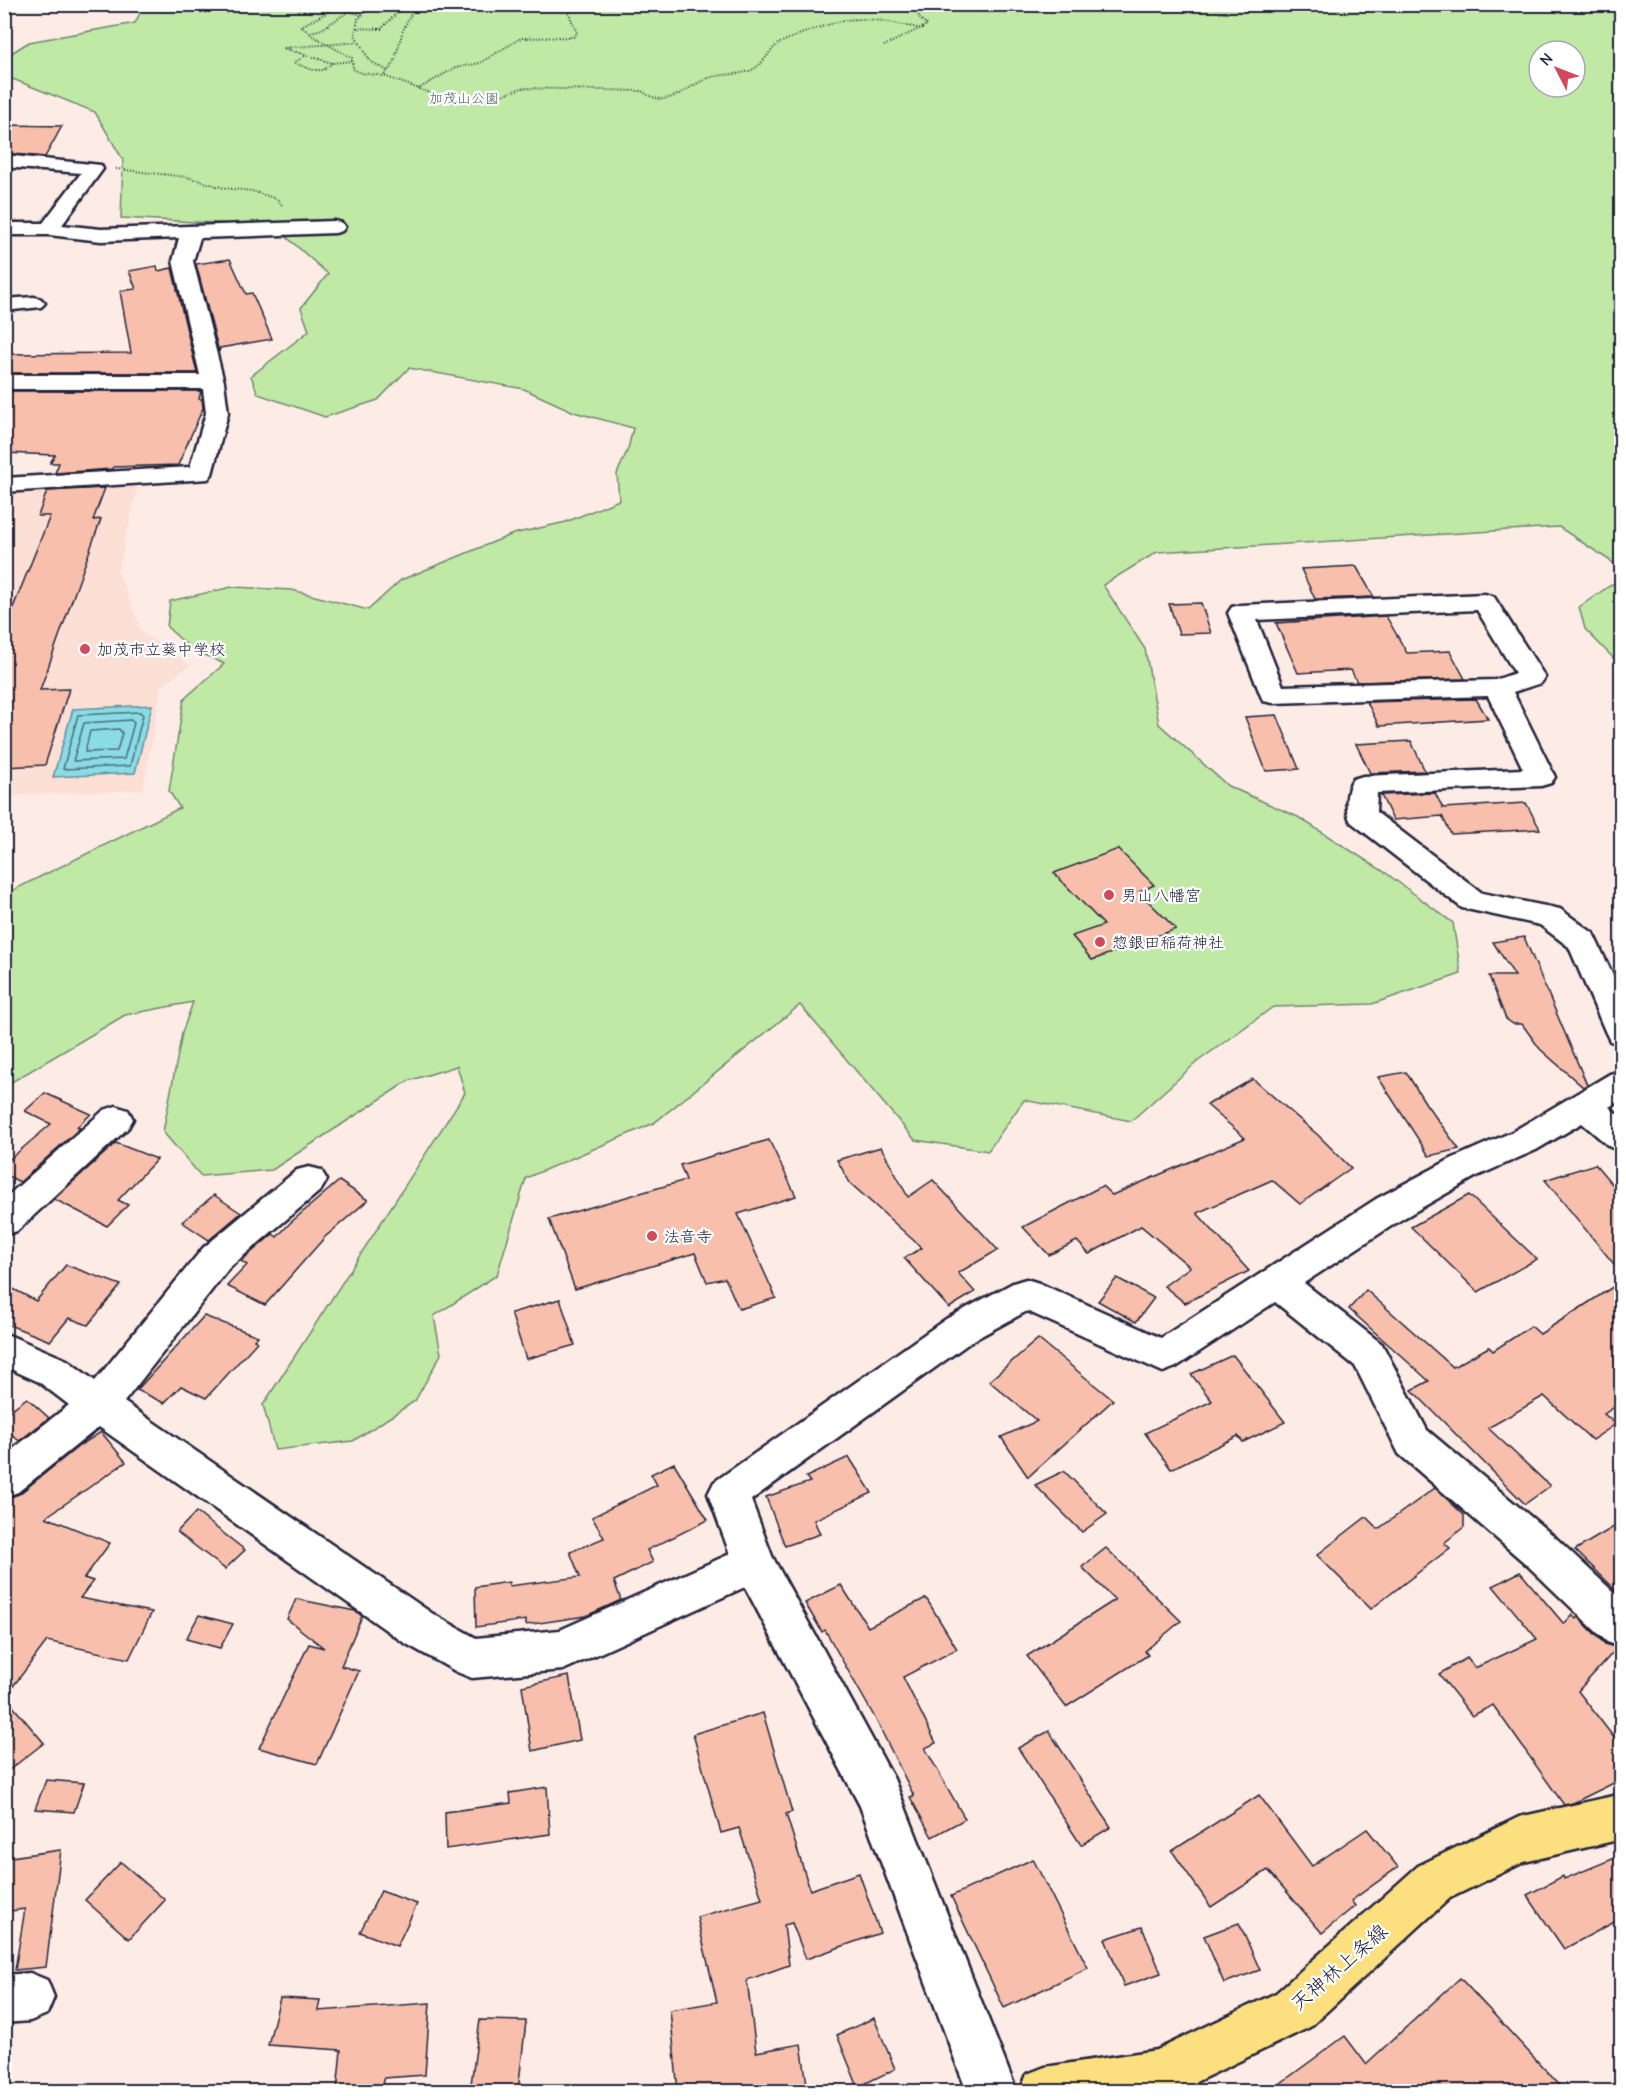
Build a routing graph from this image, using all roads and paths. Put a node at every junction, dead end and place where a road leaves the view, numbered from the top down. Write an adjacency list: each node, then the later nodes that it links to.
1 (344, 4): 7 (path)
2 (374, 4): 9 (path)
3 (402, 4): 10 (path)
4 (416, 4): 19 (path)
5 (575, 4): 21 (path)
6 (916, 4): 11 (path)
7 (337, 8): 8 (path); 12 (path)
8 (348, 12): 9 (path); 12 (path)
9 (362, 15): 10 (path)
10 (357, 28): 13 (path)
11 (922, 29): 15 (path); 21 (path)
12 (311, 32): 14 (path)
13 (360, 42): 14 (path); 19 (path)
14 (330, 45): 16 (path); 17 (path)
15 (884, 46)
16 (306, 56): 18 (path); 18 (path)
17 (352, 61): 18 (path); 20 (path)
18 (332, 63)
19 (388, 70): 20 (path)
20 (384, 76): 21 (path)
21 (418, 88)
22 (12, 156): 23 (street)
23 (94, 169): 26 (street); 27 (path)
24 (335, 227): 27 (street)
25 (4, 229): 26 (street)
26 (49, 229): 28 (street)
27 (283, 230): 28 (street)
28 (191, 233): 32 (street)
29 (34, 303): 30 (street)
30 (4, 304)
31 (4, 382): 32 (street)
32 (213, 382): 33 (street)
33 (4, 485)
34 (1498, 688): 34 (street); 35 (street)
35 (1622, 1033)
36 (1622, 1083): 37 (street)
37 (1584, 1105): 39 (street); 42 (street)
38 (116, 1119): 41 (street)
39 (1622, 1138)
40 (309, 1180): 44 (street)
41 (4, 1221)
42 (1277, 1283): 46 (street); 47 (street)
43 (4, 1348): 44 (street)
44 (98, 1405): 45 (street); 46 (street)
45 (4, 1480)
46 (754, 1563): 49 (street)
47 (1622, 1629)
48 (1622, 1816): 50 (main road, 天神林上条線)
49 (992, 2091)
50 (1045, 2091)

